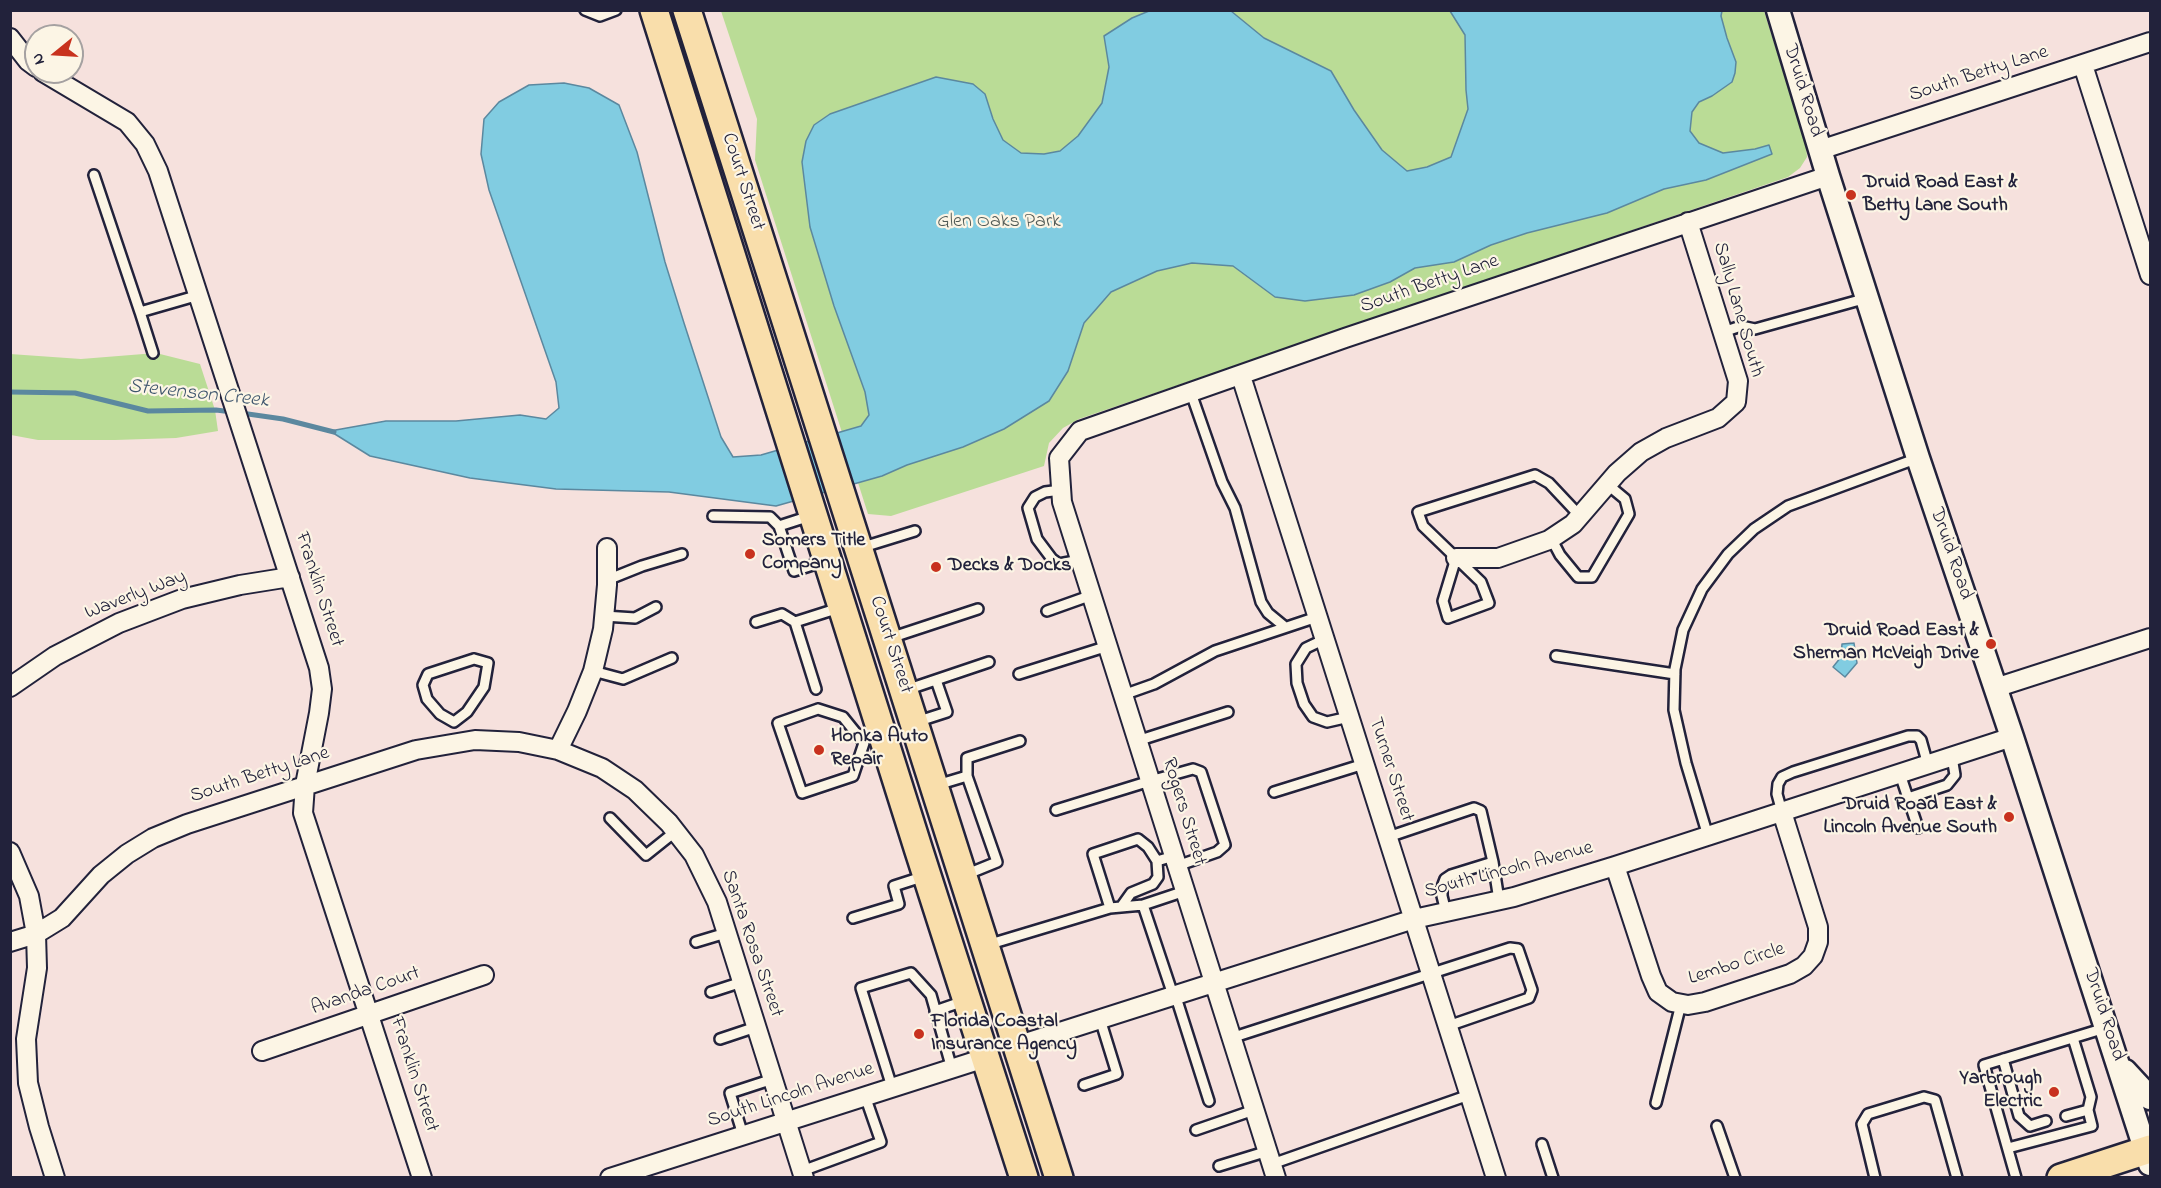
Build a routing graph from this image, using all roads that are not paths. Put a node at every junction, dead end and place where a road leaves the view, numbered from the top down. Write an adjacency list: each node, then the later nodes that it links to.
1 (585, 10): 2 (lane)
2 (616, 10)
3 (654, 10): 27 (main road, Court Street)
4 (687, 10): 34 (main road, Court Street)
5 (1778, 10): 11 (street, Druid Road)
6 (10, 38): 8 (street)
7 (2151, 42): 9 (street, South Betty Lane)
8 (24, 56)
9 (2084, 65): 11 (street, South Betty Lane); 15 (street)
10 (63, 84): 16 (street, Franklin Street)
11 (1820, 150): 13 (street, Druid Road)
12 (94, 175): 18 (lane)
13 (1828, 176): 14 (street, South Betty Lane); 17 (street, Druid Road)
14 (1688, 222): 19 (street, Sally Lane South); 21 (street, South Betty Lane)
15 (2151, 275)
16 (199, 295): 18 (lane); 39 (street, Franklin Street)
17 (1867, 298): 19 (lane); 24 (street, Druid Road)
18 (140, 312): 20 (lane)
19 (1723, 332): 25 (street, Sally Lane South)
20 (153, 353)
21 (1241, 376): 22 (street, South Betty Lane); 47 (street, Turner Street)
22 (1191, 393): 23 (street, South Betty Lane); 50 (lane)
23 (1059, 458): 26 (street, Rogers Street)
24 (1918, 458): 60 (lane); 63 (street, Druid Road)
25 (1607, 484): 29 (street, Sally Lane South); 32 (lane)
26 (1061, 490): 38 (street, Rogers Street); 38 (lane)
27 (812, 512): 30 (lane); 37 (main road, Court Street)
28 (714, 516): 30 (lane)
29 (1580, 516): 32 (street, Sally Lane South); 36 (lane)
30 (779, 526): 37 (lane)
31 (915, 531): 34 (lane)
32 (1551, 538): 36 (street, Sally Lane South)
33 (607, 548): 40 (street)
34 (859, 548): 52 (main road, Court Street)
35 (682, 554): 40 (lane)
36 (1456, 558): 36 (lane)
37 (827, 560): 43 (main road, Court Street)
38 (1080, 560): 41 (street, Rogers Street)
39 (290, 577): 62 (street, Waverly Way); 83 (street, Franklin Street)
40 (607, 580): 46 (street)
41 (1092, 595): 45 (lane); 54 (street, Rogers Street)
42 (656, 607): 46 (lane)
43 (842, 607): 49 (lane); 72 (main road, Court Street)
44 (978, 609): 52 (lane)
45 (1047, 611)
46 (604, 616): 58 (street)
47 (1317, 617): 50 (lane); 53 (street, Turner Street)
48 (756, 622): 49 (lane)
49 (795, 622): 64 (lane)
50 (1285, 627): 66 (lane)
51 (2151, 638): 63 (street)
52 (888, 639): 65 (main road, Court Street)
53 (1325, 639): 68 (street, Turner Street); 68 (lane)
54 (1108, 646): 59 (lane); 66 (street, Rogers Street)
55 (1556, 656): 60 (lane)
56 (672, 658): 58 (lane)
57 (988, 662): 61 (lane)
58 (593, 671): 76 (street)
59 (1020, 674)
60 (1675, 674): 92 (lane)
61 (936, 680): 65 (lane); 70 (lane)
62 (10, 687)
63 (1995, 688): 71 (street, Druid Road)
64 (816, 689)
65 (904, 691): 70 (main road, Court Street)
66 (1123, 695): 74 (street, Rogers Street)
67 (1228, 712): 74 (lane)
68 (1349, 717): 78 (street, Turner Street)
69 (454, 722): 69 (lane); 75 (lane)
70 (915, 724): 72 (street); 84 (main road, Court Street)
71 (2012, 737): 77 (street, South Lincoln Avenue); 125 (street, Druid Road)
72 (874, 740): 72 (lane); 97 (main road, Court Street)
73 (1020, 741): 81 (lane)
74 (1137, 741): 82 (street, Rogers Street)
75 (453, 744): 76 (street, South Betty Lane); 83 (street, South Betty Lane)
76 (558, 750): 91 (street, Santa Rosa Street)
77 (1952, 757): 79 (street, South Lincoln Avenue); 86 (lane)
78 (1364, 764): 85 (lane); 93 (street, Turner Street)
79 (1928, 765): 80 (street, South Lincoln Avenue); 88 (lane)
80 (1900, 774): 86 (lane); 88 (street, South Lincoln Avenue)
81 (967, 776): 84 (lane); 99 (lane)
82 (1150, 781): 87 (lane); 95 (street, Rogers Street); 95 (lane)
83 (305, 785): 109 (street, South Betty Lane); 122 (street, Franklin Street)
84 (934, 786): 99 (main road, Court Street)
85 (1274, 792)
86 (1908, 798): 90 (lane)
87 (1056, 810)
88 (1782, 812): 92 (street, South Lincoln Avenue); 120 (street, Lembo Circle)
89 (610, 818): 91 (lane)
90 (1918, 828)
91 (676, 831): 108 (street, Santa Rosa Street)
92 (1708, 836): 98 (street, South Lincoln Avenue)
93 (1388, 837): 96 (lane); 107 (street, Turner Street)
94 (10, 852): 109 (street)
95 (1169, 861): 100 (street, Rogers Street); 103 (lane); 104 (lane)
96 (1494, 862): 101 (lane); 105 (lane)
97 (923, 863): 106 (lane); 119 (main road, Court Street); 130 (main road)
98 (1615, 866): 101 (street, South Lincoln Avenue); 120 (street, Lembo Circle)
99 (962, 876): 112 (main road, Court Street)
100 (1185, 891): 102 (lane); 116 (street, Rogers Street)
101 (1499, 900): 105 (street, South Lincoln Avenue)
102 (1143, 905): 103 (lane); 118 (lane)
103 (1121, 907): 104 (lane)
104 (1110, 908): 112 (lane)
105 (1446, 912): 107 (street, South Lincoln Avenue)
106 (853, 918)
107 (1414, 919): 113 (street, Turner Street); 116 (street, South Lincoln Avenue)
108 (726, 933): 111 (lane); 115 (street, Santa Rosa Street)
109 (36, 934): 110 (street, South Betty Lane); 158 (street)
110 (10, 942)
111 (696, 942)
112 (985, 946): 130 (main road, Court Street)
113 (1431, 974): 124 (street, Turner Street); 124 (lane); 127 (lane)
114 (484, 975): 122 (street, Avanda Court)
115 (742, 982): 117 (lane); 126 (street, Santa Rosa Street)
116 (1213, 982): 118 (street, South Lincoln Avenue); 127 (street, Rogers Street)
117 (711, 992)
118 (1174, 995): 123 (street, South Lincoln Avenue); 142 (lane)
119 (967, 1000): 121 (lane); 132 (main road, Court Street)
120 (1681, 1004): 143 (lane)
121 (935, 1011): 135 (lane); 138 (lane)
122 (370, 1014): 131 (street, Avanda Court); 159 (street, Franklin Street)
123 (1100, 1019): 130 (street, South Lincoln Avenue); 137 (lane)
124 (1448, 1026): 139 (street, Turner Street)
125 (2107, 1027): 128 (lane); 134 (street, Druid Road)
126 (756, 1028): 129 (lane); 136 (street, Santa Rosa Street)
127 (1231, 1038): 144 (street, Rogers Street)
128 (2073, 1038): 133 (lane); 145 (lane)
129 (720, 1039)
130 (1016, 1046): 163 (main road, Court Street)
131 (262, 1051)
132 (985, 1058): 135 (street, South Lincoln Avenue); 161 (main road, Court Street); 162 (main road)
133 (2003, 1059): 148 (lane); 153 (lane)
134 (2120, 1065): 141 (street); 154 (street, Druid Road)
135 (951, 1069): 138 (street, South Lincoln Avenue)
136 (773, 1079): 147 (street, Santa Rosa Street); 151 (lane)
137 (1084, 1085)
138 (892, 1087): 140 (street, South Lincoln Avenue)
139 (1469, 1095): 155 (lane); 164 (street, Turner Street)
140 (865, 1096): 147 (street, South Lincoln Avenue); 157 (lane)
141 (2151, 1098)
142 (1209, 1101)
143 (1656, 1103)
144 (1254, 1110): 150 (lane); 155 (street, Rogers Street)
145 (2088, 1110): 146 (lane); 153 (lane)
146 (2066, 1116)
147 (786, 1121): 151 (street, South Lincoln Avenue); 157 (street, Santa Rosa Street)
148 (2046, 1121)
149 (1718, 1126): 166 (lane)
150 (1196, 1130)
151 (743, 1135): 160 (street, South Lincoln Avenue)
152 (1542, 1144): 165 (lane)
153 (2008, 1148): 169 (lane)
154 (2149, 1154): 170 (main road)
155 (1272, 1164): 156 (lane)
156 (1220, 1166)
157 (803, 1174)
158 (55, 1178)
159 (422, 1178)
160 (610, 1178)
161 (1024, 1178)
162 (1045, 1178)
163 (1059, 1178)
164 (1496, 1178)
165 (1553, 1178)
166 (1735, 1178)
167 (1875, 1178): 168 (lane)
168 (1957, 1178)
169 (2016, 1178)
170 (2061, 1178)

